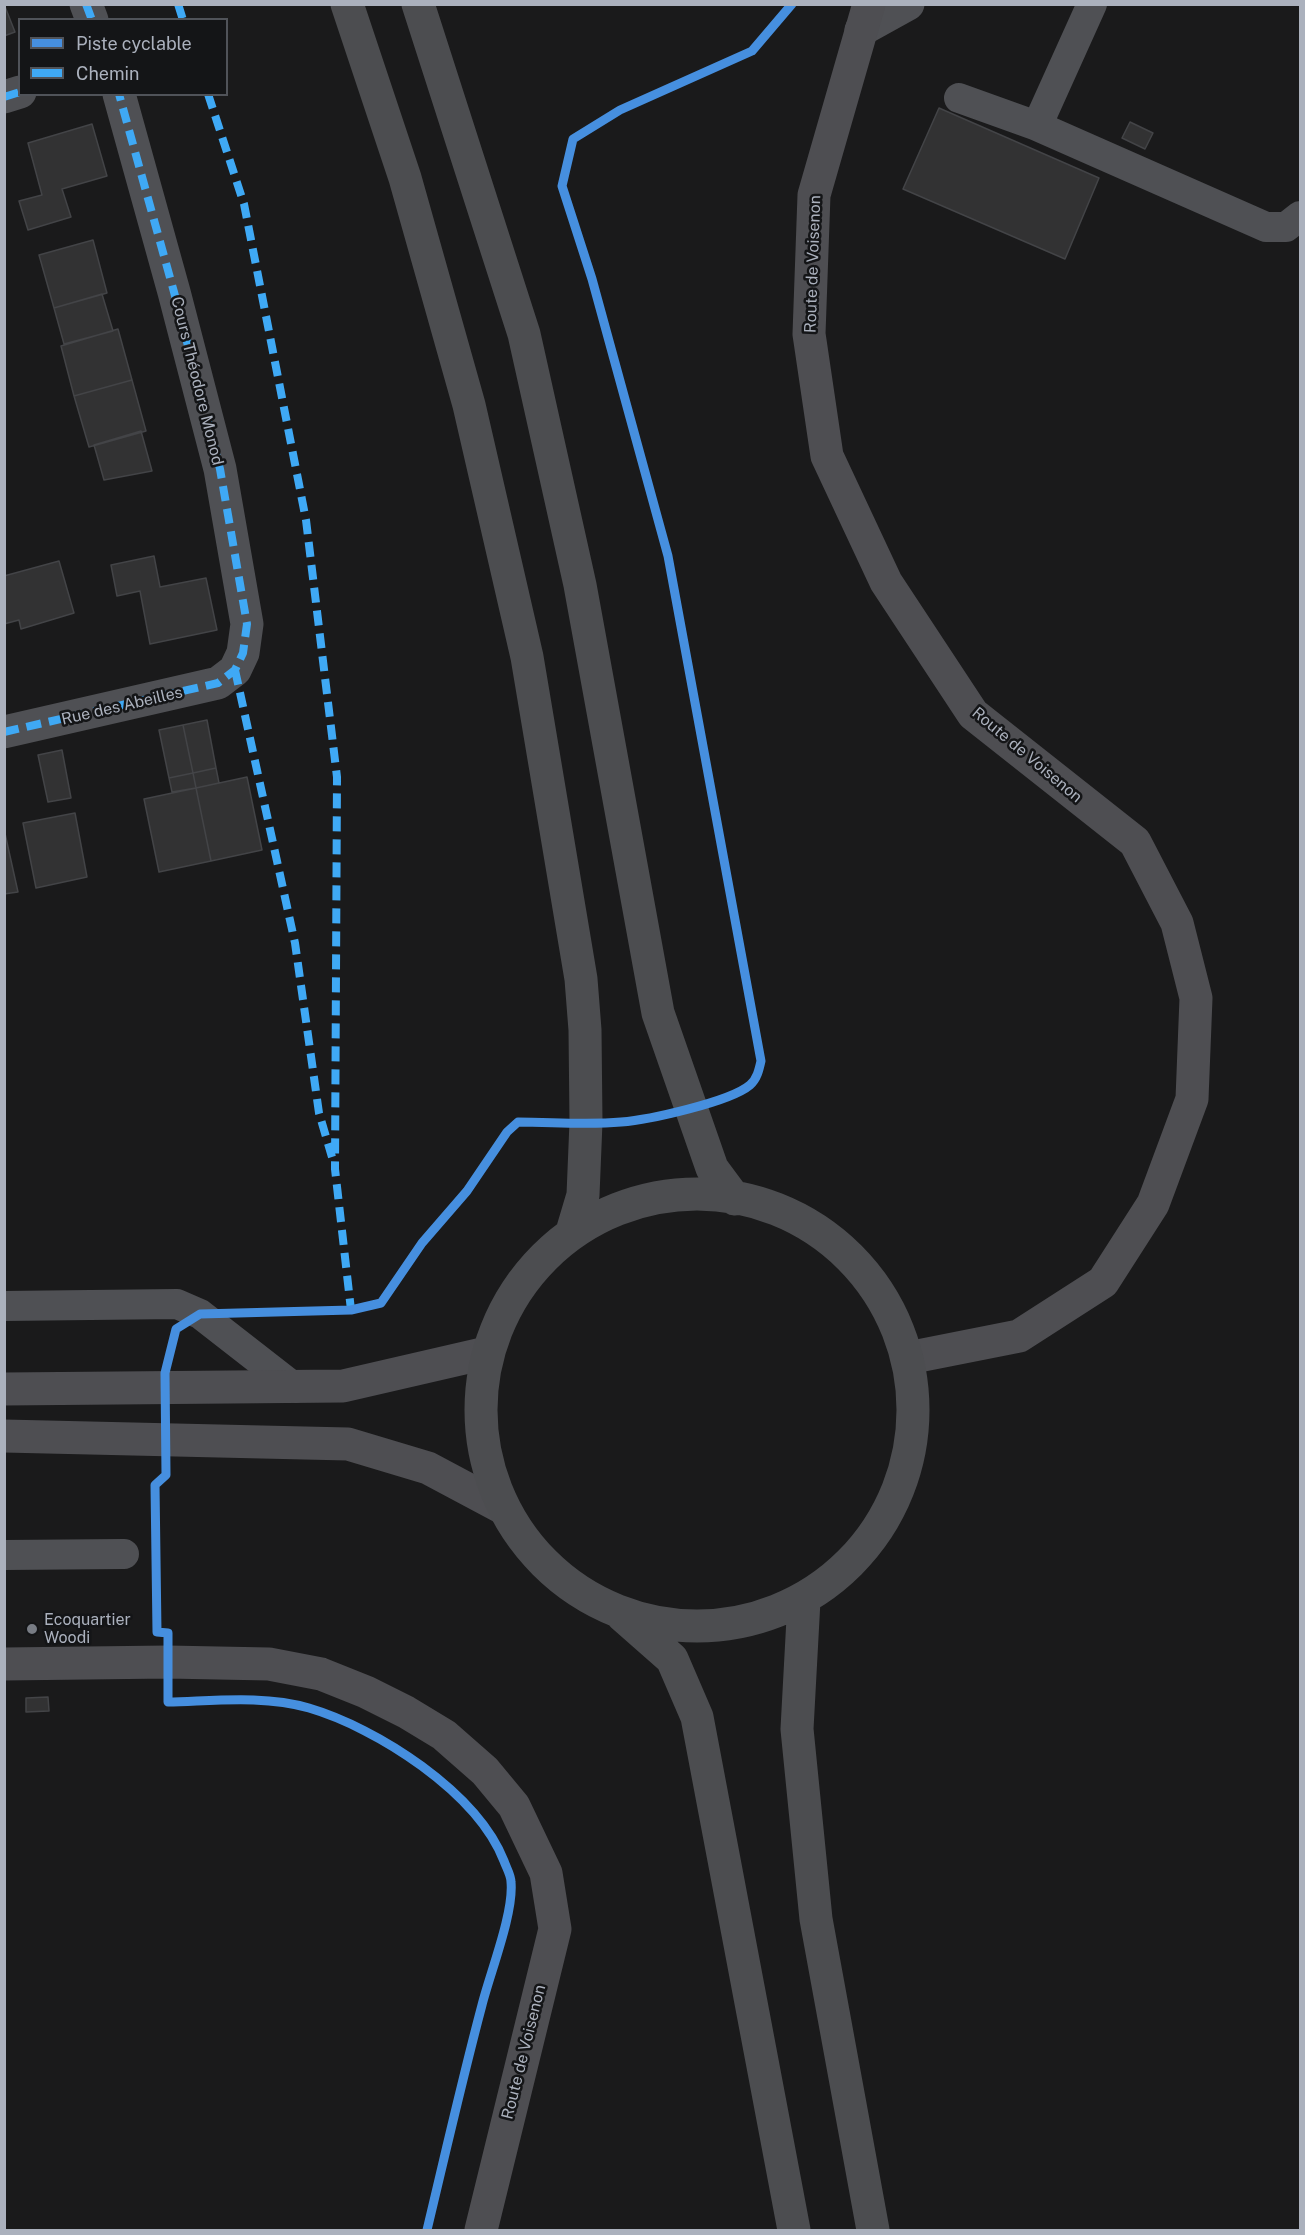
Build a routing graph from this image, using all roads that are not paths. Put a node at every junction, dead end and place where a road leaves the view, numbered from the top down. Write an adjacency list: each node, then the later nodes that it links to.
1 (347, 4): 13 (main road)
2 (418, 4): 12 (main road)
3 (909, 4): 5 (street)
4 (1092, 4): 8 (lane)
5 (865, 17): 16 (street, Route de Voisenon)
6 (120, 96): 10 (street, Cours Théodore Monod)
7 (958, 98): 8 (lane)
8 (1037, 126): 9 (lane)
9 (1300, 216)
10 (235, 669): 11 (street, Rue des Abeilles)
11 (4, 732)
12 (735, 1199): 13 (main road); 16 (main road)
13 (572, 1232): 15 (main road)
14 (4, 1306): 17 (lane)
15 (486, 1353): 17 (street); 20 (main road)
16 (908, 1358): 23 (main road)
17 (295, 1388): 18 (street)
18 (4, 1389)
19 (4, 1436): 20 (street)
20 (503, 1508): 24 (main road)
21 (124, 1554): 22 (lane)
22 (4, 1555)
23 (804, 1600): 24 (main road); 28 (main road)
24 (621, 1613): 27 (main road)
25 (4, 1664): 26 (street, Route de Voisenon)
26 (481, 2230)
27 (794, 2230)
28 (873, 2230)

